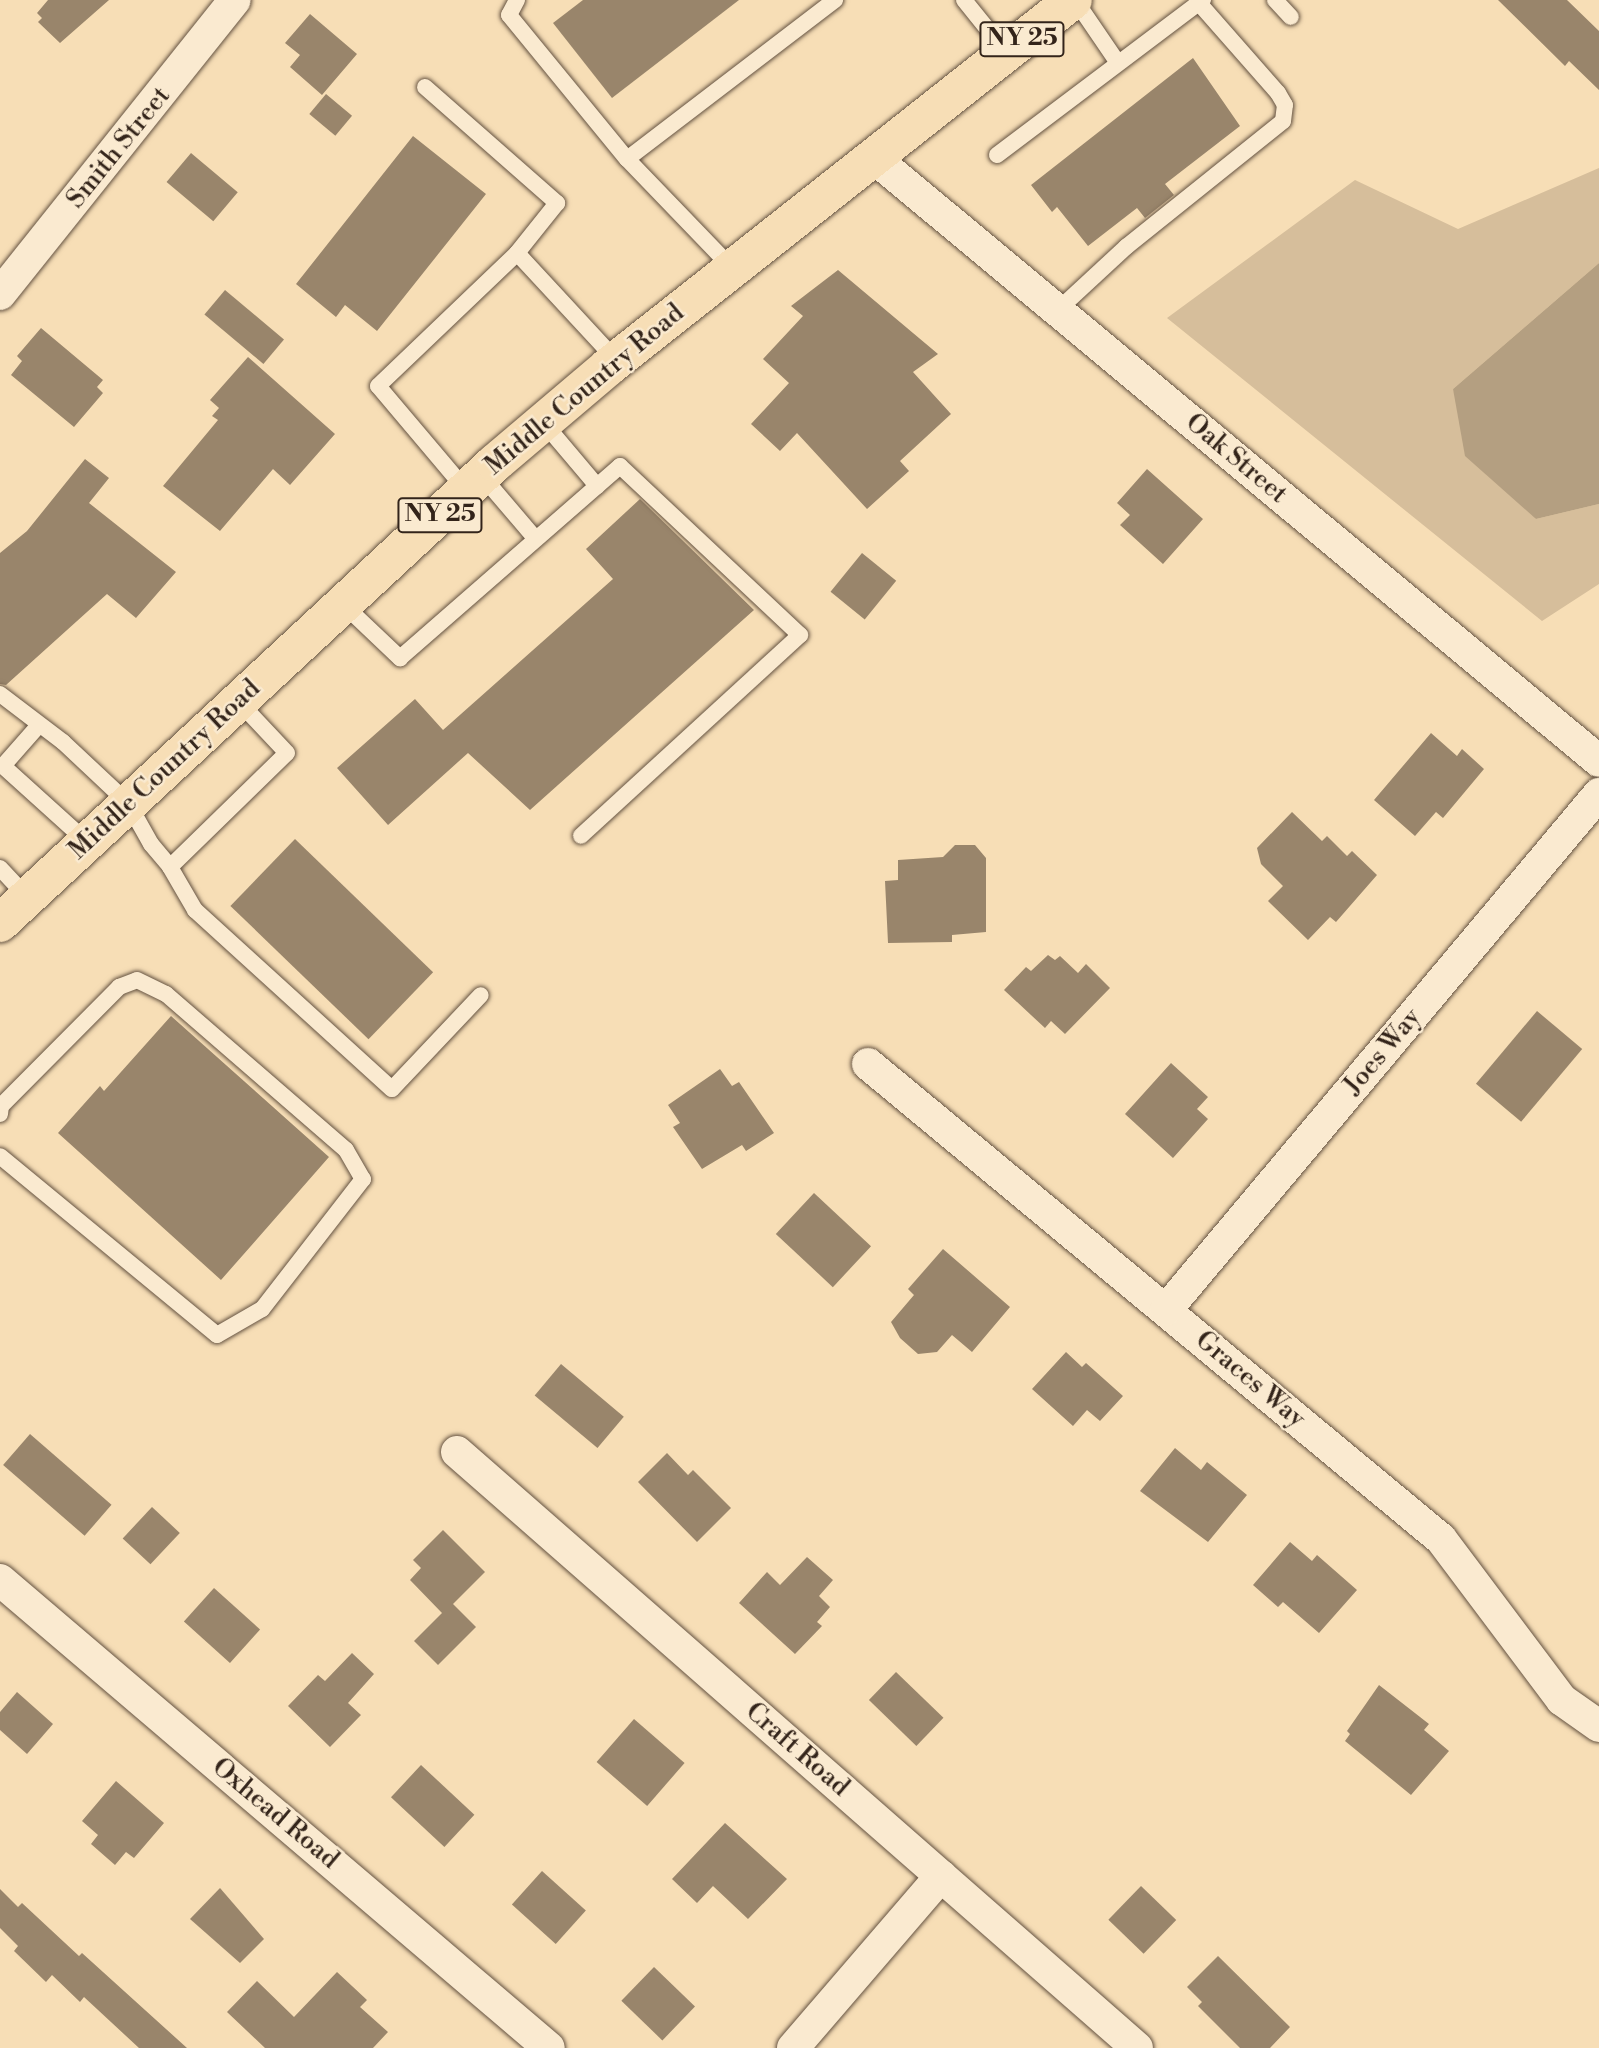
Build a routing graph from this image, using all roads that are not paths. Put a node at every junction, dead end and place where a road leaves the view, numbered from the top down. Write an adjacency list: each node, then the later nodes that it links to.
1 (235, 0): 17 (street, Smith Street)
2 (517, 0): 14 (lane)
3 (835, 0): 14 (lane)
4 (964, 0): 9 (lane)
5 (1074, 0): 9 (main road, Middle Country Road / NY 25); 10 (lane)
6 (1275, 0): 8 (lane)
7 (1201, 2): 10 (lane); 18 (lane)
8 (1291, 17)
9 (1006, 52): 13 (main road, Middle Country Road / NY 25)
10 (1118, 63): 12 (lane)
11 (425, 87): 15 (lane)
12 (998, 155)
13 (873, 157): 16 (main road, Middle Country Road / NY 25); 18 (street, Oak Street)
14 (627, 159): 16 (lane)
15 (517, 253): 19 (lane); 21 (lane)
16 (732, 269): 19 (main road, Middle Country Road / NY 25)
17 (0, 294)
18 (1058, 310): 28 (street, Oak Street)
19 (617, 360): 20 (main road, Middle Country Road / NY 25)
20 (543, 422): 21 (main road, Middle Country Road / NY 25); 22 (lane)
21 (474, 483): 23 (lane); 24 (main road, Middle Country Road / NY 25)
22 (597, 486): 23 (lane); 32 (lane)
23 (536, 538): 24 (lane)
24 (343, 604): 26 (main road, Middle Country Road / NY 25)
25 (0, 694): 27 (lane)
26 (238, 701): 31 (main road, Middle Country Road / NY 25); 34 (lane)
27 (38, 725): 29 (lane); 31 (lane)
28 (1599, 761)
29 (1, 767): 33 (lane)
30 (1599, 794): 43 (street, Joes Way)
31 (128, 803): 33 (main road, Middle Country Road / NY 25); 34 (lane)
32 (581, 836)
33 (87, 842): 36 (main road, Middle Country Road / NY 25)
34 (170, 867): 38 (lane)
35 (0, 868): 36 (lane)
36 (28, 897): 37 (main road, Middle Country Road / NY 25)
37 (0, 923)
38 (481, 995)
39 (868, 1063): 43 (street, Graces Way)
40 (0, 1106): 41 (lane); 42 (lane)
41 (0, 1114)
42 (0, 1156)
43 (1166, 1310): 46 (street, Graces Way)
44 (457, 1452): 47 (street, Craft Road)
45 (0, 1580): 48 (street, Oxhead Road)
46 (1599, 1726)
47 (941, 1876): 49 (street); 50 (street, Craft Road)
48 (549, 2048)
49 (793, 2048)
50 (1137, 2048)

